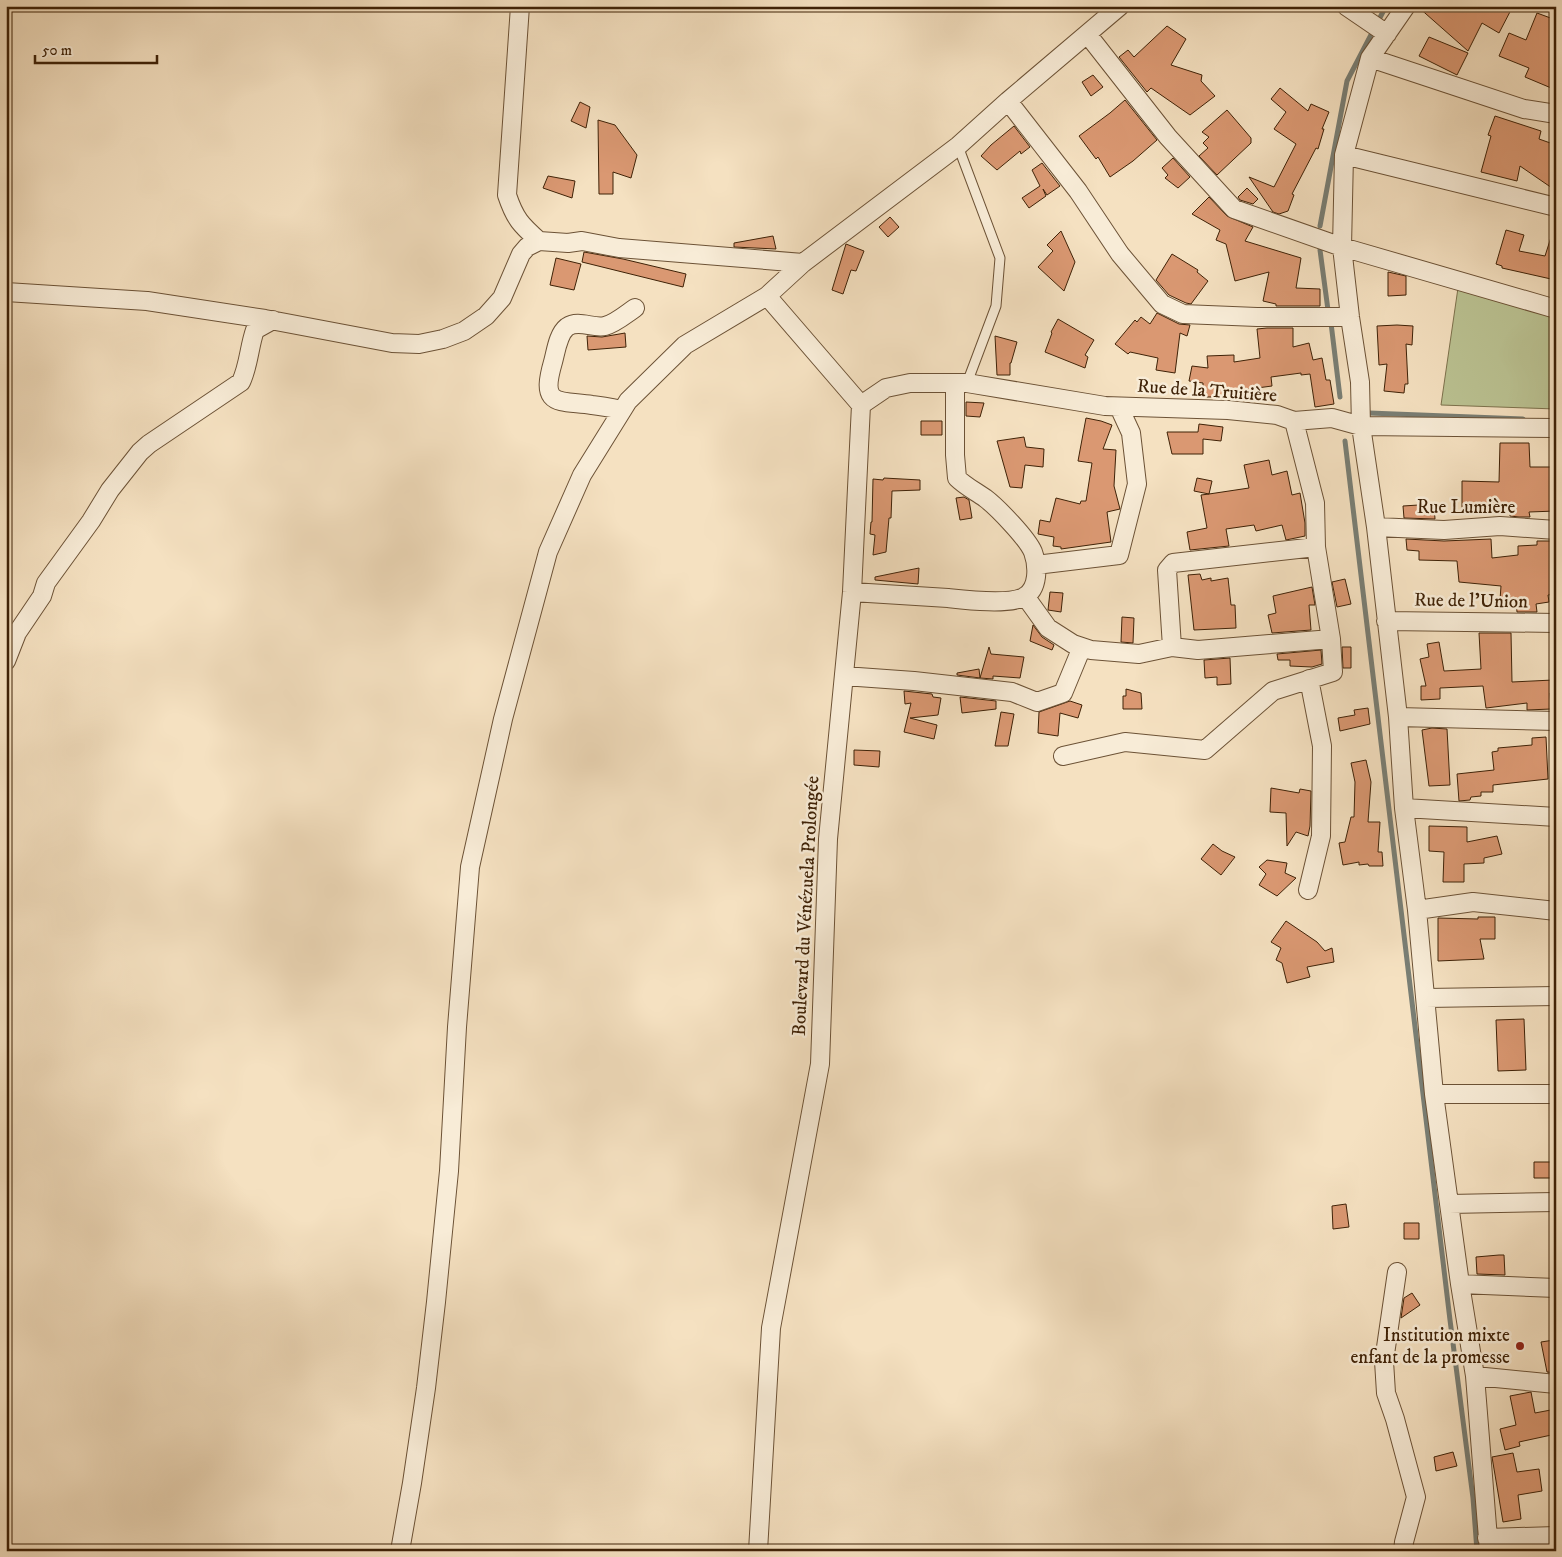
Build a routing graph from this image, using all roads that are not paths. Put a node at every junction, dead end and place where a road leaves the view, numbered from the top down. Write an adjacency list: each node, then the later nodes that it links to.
1 (520, 6): 13 (street)
2 (1120, 6): 6 (street)
3 (1346, 6): 5 (street)
4 (1406, 6): 5 (street)
5 (1387, 34): 7 (street)
6 (1088, 35): 8 (street); 14 (street)
7 (1370, 58): 9 (street); 11 (street)
8 (1008, 100): 10 (street); 20 (street)
9 (1556, 114)
10 (958, 146): 15 (street); 22 (lane)
11 (1344, 155): 12 (street); 14 (street)
12 (1556, 207)
13 (539, 242): 15 (street); 21 (street)
14 (1342, 247): 19 (street); 20 (street)
15 (804, 263): 17 (street)
16 (6, 292): 21 (street)
17 (767, 296): 23 (street); 25 (street)
18 (635, 308): 25 (street)
19 (1556, 309)
20 (1350, 317): 27 (street)
21 (273, 320): 40 (street)
22 (961, 383): 23 (street, Rue de la Truitière); 24 (street, Rue de la Truitière); 32 (street)
23 (861, 405): 33 (street, Boulevard du Vénézuela Prolongée)
24 (1119, 407): 26 (street, Rue de la Truitière); 32 (street)
25 (622, 410): 64 (street)
26 (1294, 421): 27 (street, Rue de la Truitière); 31 (street)
27 (1361, 426): 28 (street, Rue de la Truitière); 29 (street)
28 (1556, 428)
29 (1376, 527): 30 (street, Rue Lumière); 35 (street)
30 (1556, 530)
31 (1316, 547): 37 (street); 38 (street)
32 (1036, 565): 34 (street)
33 (852, 592): 34 (street); 41 (street, Boulevard du Vénézuela Prolongée)
34 (1025, 596): 39 (street)
35 (1386, 620): 36 (street, Rue de l'Union); 43 (street)
36 (1556, 623)
37 (1331, 639): 38 (street); 42 (street)
38 (1172, 646): 39 (street)
39 (1082, 647): 41 (street)
40 (6, 661)
41 (844, 676): 65 (street, Boulevard du Vénézuela Prolongée)
42 (1309, 679): 45 (street); 48 (street)
43 (1398, 717): 44 (street); 46 (street)
44 (1556, 721)
45 (1063, 756)
46 (1404, 808): 47 (street); 49 (street)
47 (1556, 817)
48 (1308, 890)
49 (1417, 910): 50 (street); 52 (street)
50 (1556, 911)
51 (1556, 996): 52 (street)
52 (1426, 998): 53 (street)
53 (1434, 1094): 54 (street); 56 (street)
54 (1556, 1094)
55 (1556, 1202): 56 (street)
56 (1449, 1204): 58 (street)
57 (1397, 1272): 66 (street)
58 (1460, 1284): 59 (street); 60 (street)
59 (1556, 1288)
60 (1475, 1376): 61 (street); 63 (street)
61 (1556, 1384)
62 (1556, 1536): 63 (street)
63 (1488, 1544)
64 (400, 1551)
65 (758, 1551)
66 (1403, 1551)

